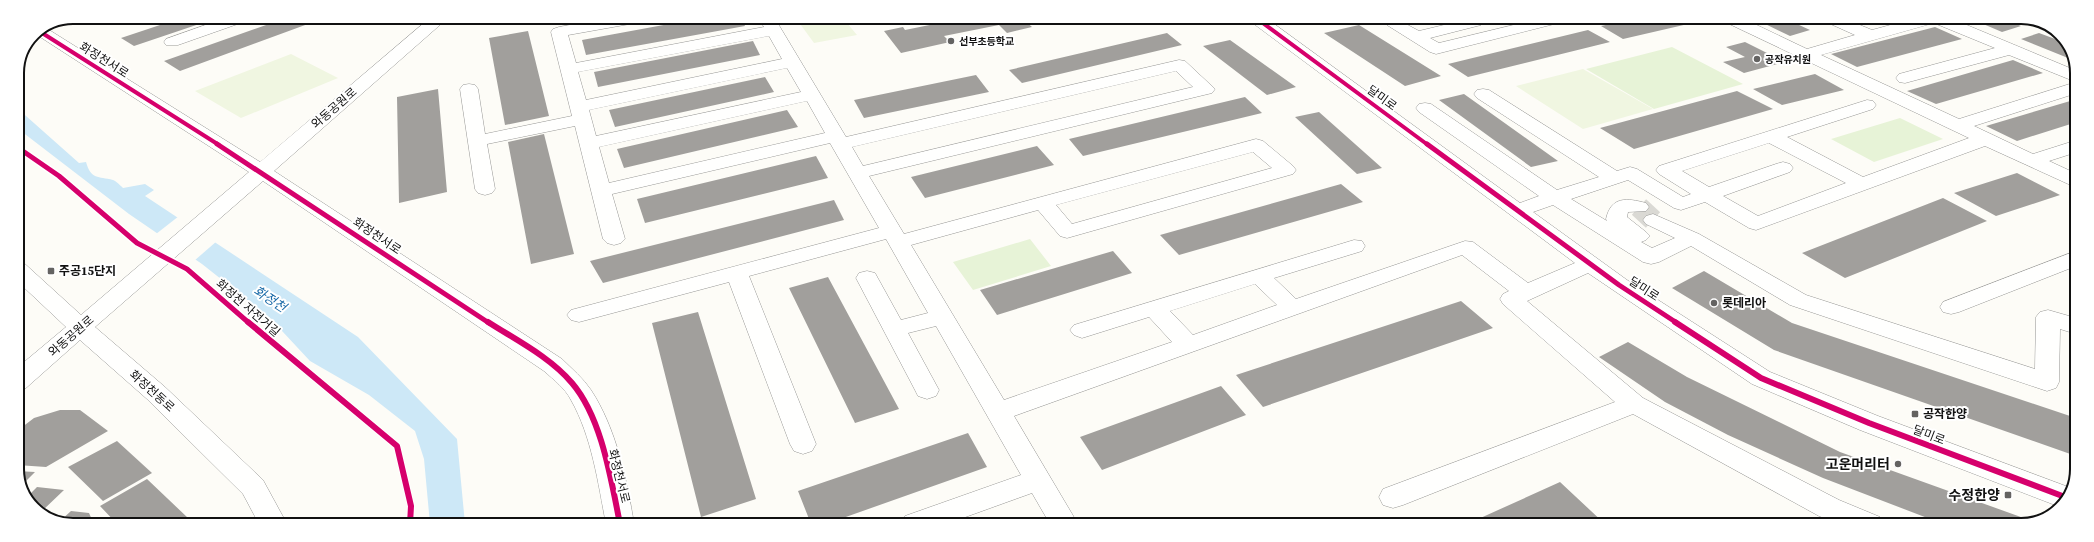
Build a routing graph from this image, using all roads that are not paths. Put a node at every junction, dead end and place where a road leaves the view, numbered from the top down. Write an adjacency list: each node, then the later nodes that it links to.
1 (224, 24): 17 (street)
2 (433, 24): 42 (street, 와동공원로)
3 (603, 24): 21 (street)
4 (765, 24): 21 (street)
5 (770, 24): 20 (street)
6 (1264, 24): 54 (street, 달미로)
7 (1396, 24): 15 (street)
8 (1467, 24): 15 (street)
9 (1536, 24): 15 (street)
10 (1742, 24): 19 (street)
11 (1844, 24): 16 (street)
12 (1914, 24): 16 (street)
13 (1950, 24): 18 (street)
14 (44, 34): 42 (street, 화정천서로)
15 (1416, 36)
16 (1871, 36): 19 (street)
17 (172, 42)
18 (2011, 49): 22 (street); 23 (street)
19 (1806, 54): 33 (street)
20 (792, 62): 28 (street); 31 (street)
21 (569, 69): 31 (street)
22 (2070, 74)
23 (1905, 78)
24 (469, 88): 37 (street)
25 (2070, 89): 33 (street)
26 (1065, 92): 32 (street); 32 (street); 36 (street)
27 (1483, 94): 45 (street)
28 (812, 95): 36 (street); 38 (street)
29 (1867, 105): 34 (street)
30 (1425, 108): 51 (street)
31 (581, 113): 37 (street); 38 (street)
32 (1092, 116): 43 (street)
33 (1956, 126): 35 (street)
34 (1771, 136): 47 (street); 50 (street)
35 (1985, 139): 40 (street); 47 (street)
36 (838, 140): 43 (street); 49 (street)
37 (477, 141): 48 (street)
38 (589, 143): 49 (street)
39 (2070, 148): 40 (street)
40 (2032, 161): 46 (street)
41 (1783, 168): 50 (street)
42 (262, 172): 73 (street, 와동공원로); 86 (street, 화정천서로)
43 (857, 173): 55 (street)
44 (1152, 173): 52 (street); 52 (street); 53 (street)
45 (1615, 178): 50 (street); 51 (street)
46 (2070, 179)
47 (1862, 184): 50 (street)
48 (485, 189)
49 (601, 191): 57 (street)
50 (1707, 195)
51 (1555, 198): 54 (street); 59 (street)
52 (1181, 199): 53 (street)
53 (1042, 202): 55 (street)
54 (1518, 210): 61 (street, 달미로)
55 (895, 236): 62 (street); 71 (street)
56 (1692, 238): 59 (street); 59 (street); 72 (street)
57 (614, 239)
58 (1354, 246): 64 (street)
59 (1662, 252)
60 (2070, 260): 67 (street)
61 (1590, 264): 66 (street); 83 (street, 달미로)
62 (736, 272): 70 (street); 81 (street)
63 (24, 275): 73 (street, 화정천동로)
64 (1259, 276): 68 (street); 69 (street)
65 (867, 278): 74 (street)
66 (1526, 293): 69 (street); 79 (street)
67 (1951, 307)
68 (1154, 308): 75 (street); 76 (street)
69 (1293, 308): 76 (street)
70 (579, 315)
71 (942, 317): 74 (street); 80 (street)
72 (2070, 324)
73 (81, 328): 77 (street, 와동공원로); 85 (street, 화정천동로)
74 (895, 329): 78 (street)
75 (1082, 330)
76 (1189, 345): 80 (street)
77 (24, 376)
78 (927, 390)
79 (1634, 404): 84 (street); 89 (street)
80 (998, 412): 82 (street)
81 (804, 444)
82 (1038, 480): 87 (street); 88 (street)
83 (2061, 496)
84 (1393, 497)
85 (269, 518)
86 (619, 518)
87 (933, 518)
88 (1060, 518)
89 (1853, 518)

